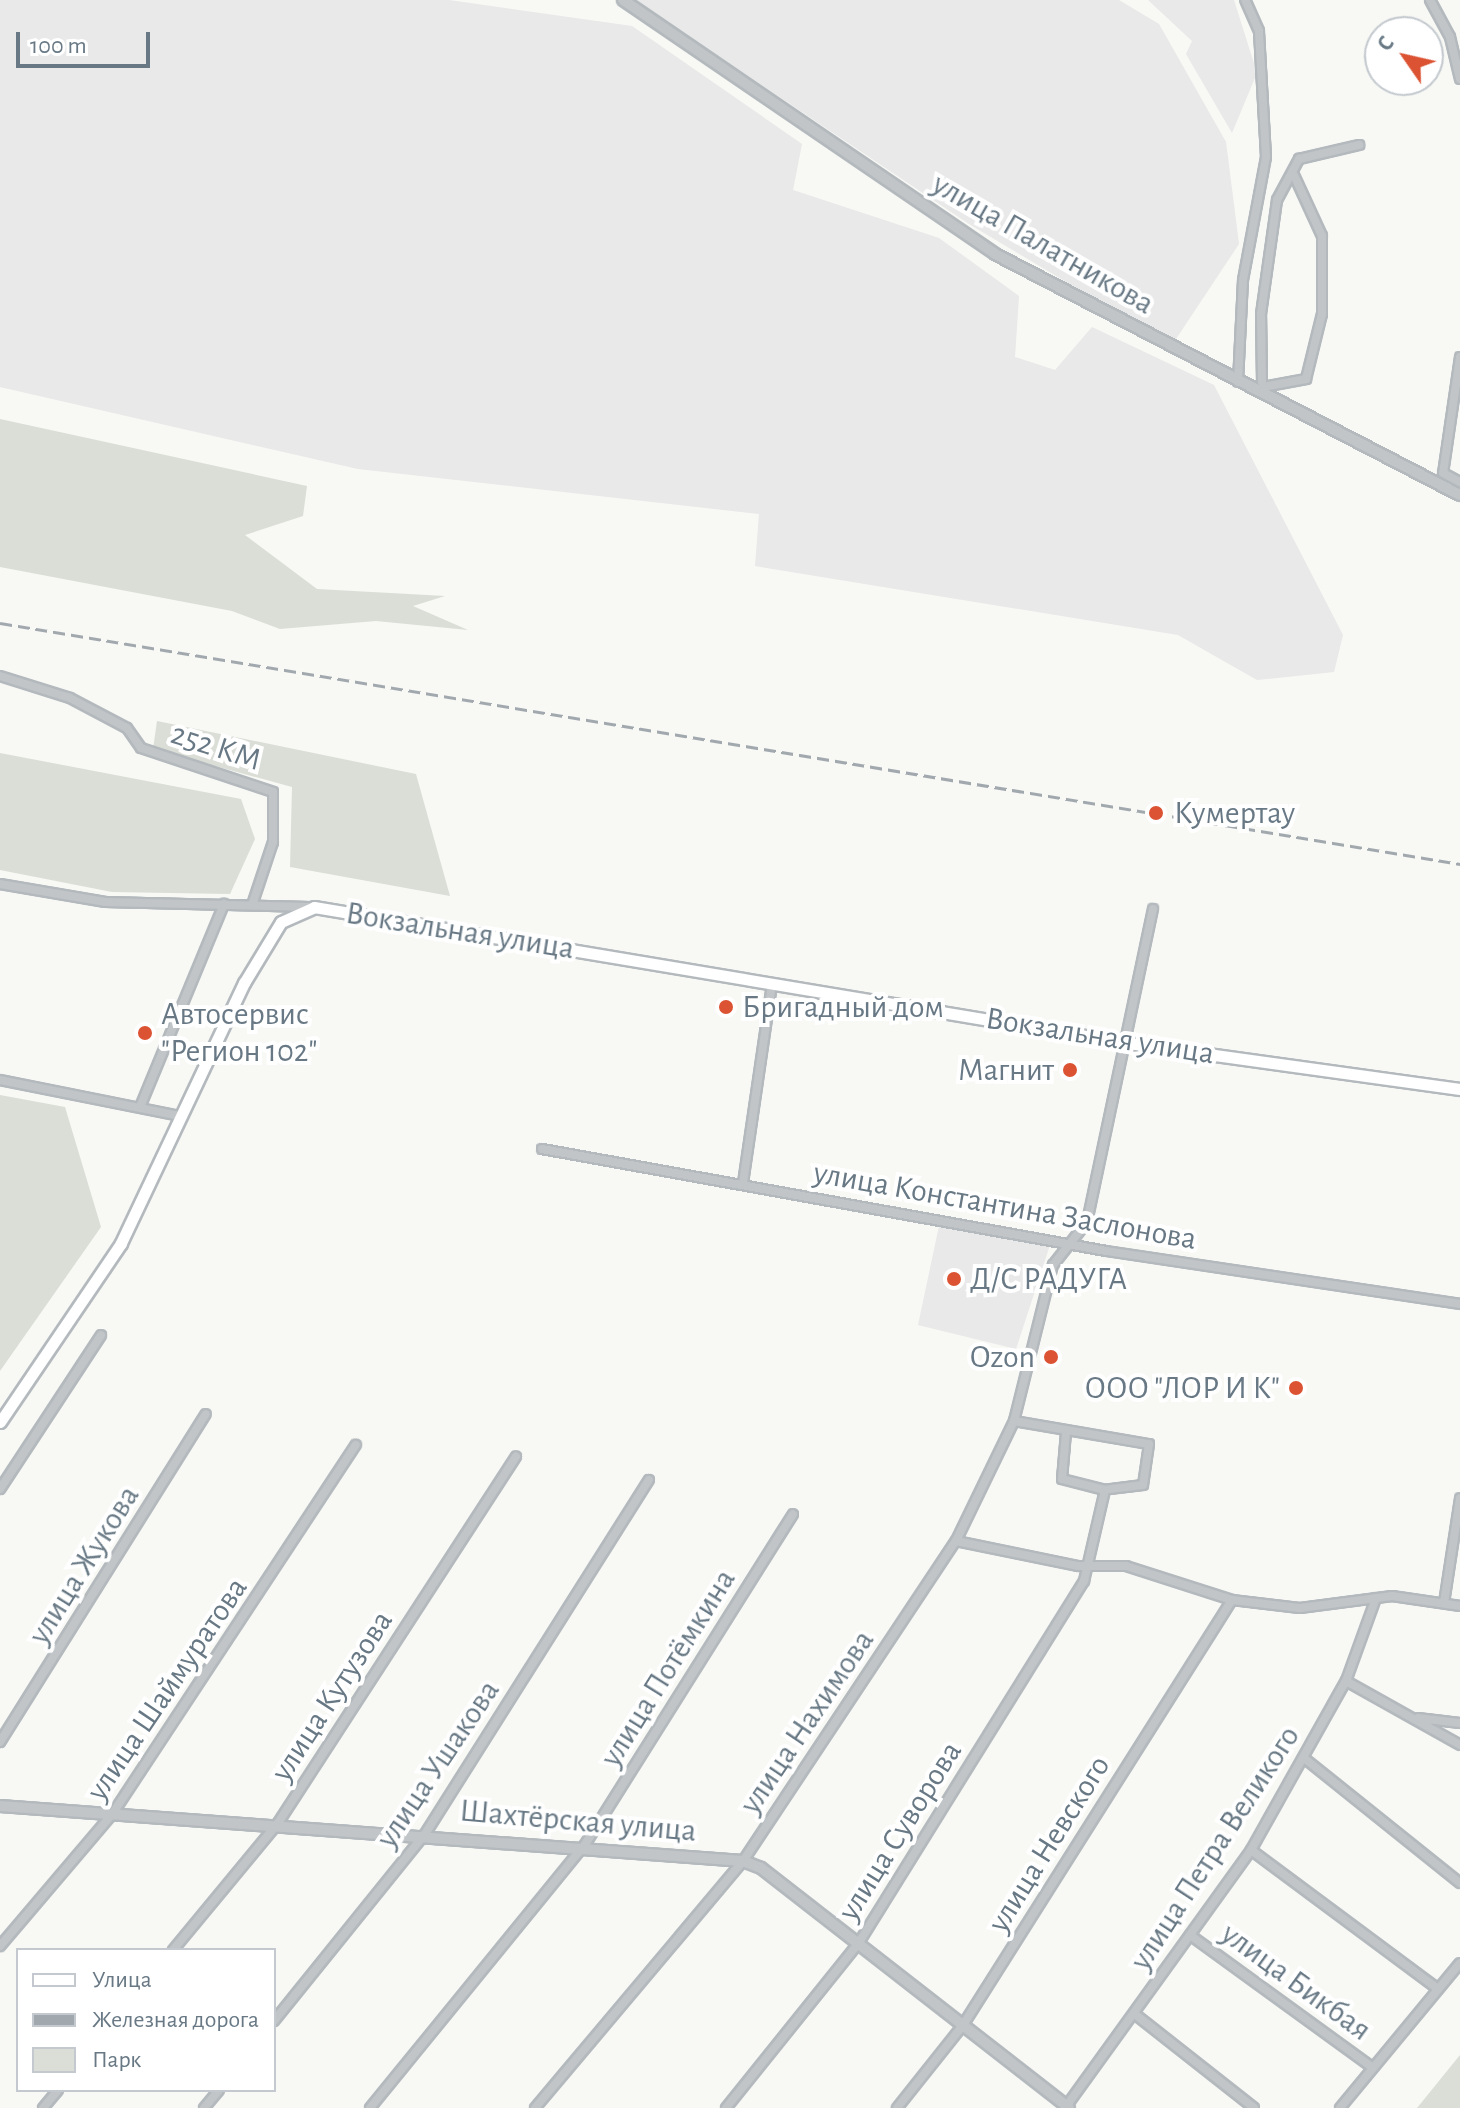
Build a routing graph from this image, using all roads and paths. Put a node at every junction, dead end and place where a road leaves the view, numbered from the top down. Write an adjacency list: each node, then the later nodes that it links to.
1 (623, 0): 8 (street, улица Палатникова)
2 (1245, 0): 8 (street)
3 (1430, 0): 4 (street)
4 (1460, 79)
5 (1359, 145): 6 (street)
6 (1294, 175): 9 (street); 9 (street)
7 (1460, 357): 11 (street)
8 (1238, 382): 10 (street, улица Палатникова)
9 (1262, 382): 10 (street)
10 (1264, 396): 12 (street, улица Палатникова)
11 (1460, 482)
12 (1460, 495)
13 (0, 676): 16 (street, 252 КМ)
14 (0, 884): 15 (street)
15 (224, 904): 16 (street); 23 (street)
16 (252, 905): 17 (street)
17 (314, 907): 19 (main road, Вокзальная улица); 24 (main road)
18 (1153, 909): 20 (street, улица Нахимова)
19 (772, 983): 20 (main road, Вокзальная улица); 26 (street)
20 (1121, 1042): 22 (main road, Вокзальная улица); 27 (street, улица Нахимова)
21 (0, 1080): 23 (street)
22 (1460, 1089)
23 (140, 1107): 24 (street)
24 (180, 1116): 32 (main road)
25 (542, 1149): 26 (street, улица Константина Заслонова)
26 (743, 1183): 27 (street, улица Константина Заслонова)
27 (1071, 1243): 28 (street, улица Константина Заслонова); 31 (street, улица Нахимова)
28 (1460, 1304)
29 (101, 1335): 37 (street)
30 (206, 1414): 50 (street, улица Жукова)
31 (1014, 1421): 33 (street); 41 (street, улица Нахимова)
32 (0, 1422)
33 (1066, 1432): 38 (street); 38 (street)
34 (356, 1445): 54 (street, улица Шаймуратова)
35 (516, 1457): 55 (street, улица Кутузова)
36 (649, 1480): 56 (street, улица Ушакова)
37 (0, 1489)
38 (1105, 1490): 42 (street)
39 (1460, 1498): 45 (street)
40 (793, 1514): 57 (street, улица Потёмкина)
41 (956, 1541): 42 (street); 59 (street, улица Нахимова)
42 (1092, 1564): 44 (street); 62 (street, улица Суворова)
43 (1376, 1598): 44 (street); 45 (street); 47 (street, улица Петра Великого)
44 (1232, 1600): 69 (street, улица Невского)
45 (1444, 1603): 46 (street)
46 (1460, 1606)
47 (1346, 1681): 48 (street); 52 (street, улица Петра Великого)
48 (1413, 1717): 49 (street); 51 (street)
49 (1460, 1723)
50 (0, 1742)
51 (1460, 1745)
52 (1304, 1758): 58 (street, улица Петра Великого); 60 (street)
53 (0, 1806): 54 (street, Шахтёрская улица)
54 (113, 1813): 55 (street, Шахтёрская улица); 63 (street, улица Шаймуратова)
55 (278, 1823): 56 (street, Шахтёрская улица); 64 (street, улица Кутузова)
56 (425, 1834): 57 (street, Шахтёрская улица); 68 (street, улица Ушакова)
57 (584, 1846): 59 (street, Шахтёрская улица); 76 (street, улица Потёмкина)
58 (1251, 1850): 61 (street, улица Петра Великого); 66 (street)
59 (743, 1861): 62 (street); 77 (street, улица Нахимова)
60 (1460, 1883)
61 (1190, 1935): 67 (street, улица Петра Великого); 70 (street, улица Бикбая)
62 (858, 1944): 69 (street); 78 (street, улица Суворова)
63 (0, 1946)
64 (175, 1948)
65 (1460, 1963): 66 (street)
66 (1438, 1989): 70 (street)
67 (1136, 2015): 73 (street, улица Петра Великого); 80 (street)
68 (276, 2019)
69 (963, 2025): 73 (street); 79 (street, улица Невского)
70 (1373, 2068): 81 (street)
71 (56, 2092): 74 (street)
72 (217, 2092): 75 (street)
73 (1067, 2107)
74 (43, 2108)
75 (204, 2108)
76 (370, 2108)
77 (535, 2108)
78 (726, 2108)
79 (897, 2108)
80 (1254, 2108)
81 (1340, 2108)

